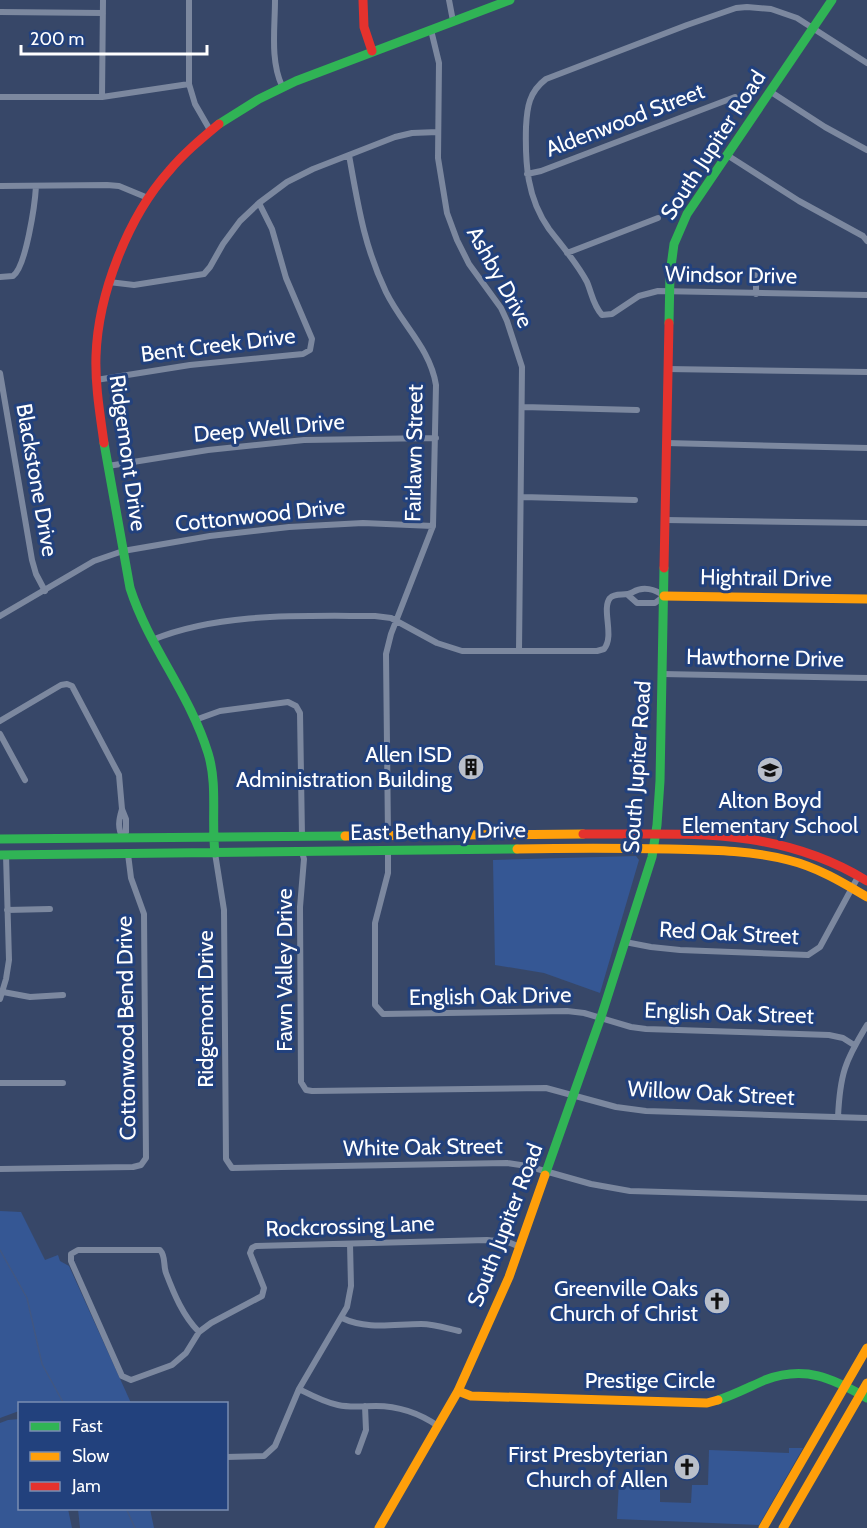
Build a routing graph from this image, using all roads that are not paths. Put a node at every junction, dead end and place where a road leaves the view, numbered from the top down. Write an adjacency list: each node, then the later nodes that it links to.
1 (103, 0): 9 (street)
2 (189, 0): 15 (street)
3 (275, 0): 16 (street)
4 (363, 0): 13 (street)
5 (449, 0): 10 (street)
6 (510, 0): 10 (street, Ridgemont Drive)
7 (832, 0): 11 (street, South Jupiter Road)
8 (0, 12): 9 (street)
9 (103, 13): 19 (street)
10 (453, 21): 12 (street, Ridgemont Drive)
11 (813, 28): 14 (street); 17 (street, South Jupiter Road); 26 (street)
12 (431, 30): 13 (street, Ridgemont Drive); 22 (street, Ashby Drive)
13 (372, 51): 16 (street, Ridgemont Drive)
14 (867, 63)
15 (189, 84): 19 (street); 21 (street)
16 (282, 86): 21 (street, Ridgemont Drive)
17 (771, 92): 23 (street); 25 (street, South Jupiter Road)
18 (0, 97): 19 (street)
19 (102, 97)
20 (735, 97): 26 (street, Aldenwood Street)
21 (210, 130): 29 (street, Ridgemont Drive)
22 (438, 132): 24 (street); 44 (street, Ashby Drive)
23 (867, 150)
24 (349, 155): 30 (street); 46 (street, Fairlawn Street)
25 (727, 155): 32 (street); 37 (street, South Jupiter Road)
26 (527, 174): 33 (street)
27 (0, 186): 28 (street)
28 (36, 186): 29 (street); 35 (street)
29 (148, 198): 36 (street, Ridgemont Drive)
30 (259, 203): 36 (street); 43 (street, Bent Creek Drive)
31 (658, 218): 33 (street)
32 (867, 241)
33 (567, 253): 37 (street, Windsor Drive)
34 (756, 269): 38 (street)
35 (0, 277)
36 (110, 282): 43 (street, Ridgemont Drive)
37 (669, 292): 38 (street, Windsor Drive); 40 (street, South Jupiter Road)
38 (756, 294): 39 (street, Windsor Drive)
39 (867, 295)
40 (667, 369): 41 (street); 47 (street, South Jupiter Road)
41 (867, 372)
42 (0, 373): 56 (street, Blackstone Drive)
43 (96, 380): 49 (street, Ridgemont Drive)
44 (523, 407): 45 (street); 50 (street, Ashby Drive)
45 (637, 410)
46 (436, 438): 49 (street, Deep Well Drive); 54 (street, Fairlawn Street)
47 (666, 443): 48 (street); 52 (street, South Jupiter Road)
48 (867, 448)
49 (108, 466): 55 (street, Ridgemont Drive)
50 (522, 496): 51 (street); 63 (street, Ashby Drive)
51 (635, 500)
52 (665, 520): 53 (street); 58 (street, South Jupiter Road)
53 (867, 523)
54 (433, 526): 55 (street, Cottonwood Drive); 61 (street, Fairlawn Street)
55 (123, 551): 56 (street, Cottonwood Drive); 62 (street, Ridgemont Drive)
56 (45, 591): 60 (street, Cottonwood Drive)
57 (628, 595): 58 (street, Hightrail Drive); 58 (street, Hightrail Drive); 63 (street, Hightrail Drive)
58 (664, 596): 59 (street, Hightrail Drive); 64 (street, South Jupiter Road)
59 (867, 599)
60 (0, 616)
61 (397, 621): 62 (street); 63 (street); 72 (street, Fairlawn Street)
62 (152, 640): 66 (street, Ridgemont Drive)
63 (519, 651)
64 (662, 674): 65 (street, Hawthorne Drive); 71 (street, South Jupiter Road)
65 (867, 678)
66 (195, 720): 73 (street); 74 (street, Ridgemont Drive)
67 (0, 721): 75 (street)
68 (0, 734): 69 (street)
69 (25, 780)
70 (517, 834): 71 (street, East Bethany Drive); 72 (street, East Bethany Drive); 78 (street)
71 (656, 834): 77 (street, South Jupiter Road); 79 (street, East Bethany Drive)
72 (388, 835): 73 (street, East Bethany Drive); 80 (street)
73 (302, 836): 74 (street, East Bethany Drive); 81 (street)
74 (212, 837): 75 (street, East Bethany Drive); 82 (street, Ridgemont Drive)
75 (123, 838): 76 (street, East Bethany Drive); 83 (street)
76 (0, 839)
77 (654, 849): 78 (street, East Bethany Drive); 85 (street, East Bethany Drive); 91 (street, South Jupiter Road)
78 (517, 850): 80 (street, East Bethany Drive)
79 (804, 850): 85 (street); 86 (street, East Bethany Drive)
80 (388, 851): 81 (street, East Bethany Drive); 94 (street, English Oak Drive)
81 (302, 852): 82 (street, East Bethany Drive); 99 (street, Fawn Valley Drive)
82 (215, 853): 83 (street, East Bethany Drive); 103 (street, Ridgemont Drive)
83 (128, 854): 84 (street, East Bethany Drive); 104 (street, Cottonwood Bend Drive)
84 (3, 855): 90 (street)
85 (799, 863): 87 (street, East Bethany Drive)
86 (863, 878): 87 (street, Red Oak Street)
87 (852, 888): 88 (street, East Bethany Drive); 91 (street, Red Oak Street)
88 (867, 895)
89 (50, 909): 90 (street)
90 (7, 910): 93 (street)
91 (625, 942): 94 (street, South Jupiter Road)
92 (63, 995): 93 (street)
93 (1, 996)
94 (601, 1017): 96 (street, English Oak Street); 100 (street, South Jupiter Road)
95 (867, 1025): 96 (street)
96 (854, 1046): 101 (street)
97 (0, 1083): 98 (street)
98 (63, 1083)
99 (304, 1088): 100 (street, Willow Oak Street)
100 (573, 1095): 101 (street, Willow Oak Street); 105 (street, South Jupiter Road)
101 (838, 1117): 102 (street, Willow Oak Street)
102 (867, 1118)
103 (229, 1166): 105 (street, White Oak Street)
104 (0, 1169)
105 (548, 1172): 106 (street, White Oak Street); 108 (street, South Jupiter Road)
106 (867, 1198)
107 (350, 1244): 108 (street, Rockcrossing Lane); 109 (street); 111 (street, Rockcrossing Lane)
108 (520, 1247): 116 (street, South Jupiter Road)
109 (342, 1318): 110 (street); 115 (street)
110 (459, 1331)
111 (199, 1332): 111 (street, Rockcrossing Lane)
112 (867, 1348): 114 (street)
113 (867, 1383): 117 (street)
114 (846, 1386): 116 (street, Prestige Circle); 117 (street, Prestige Circle); 123 (street)
115 (299, 1389): 118 (street); 121 (street)
116 (458, 1391): 119 (street, South Jupiter Road)
117 (864, 1396): 124 (street)
118 (364, 1406): 119 (street); 120 (street)
119 (438, 1426): 122 (street, South Jupiter Road)
120 (358, 1452)
121 (228, 1457)
122 (379, 1528)
123 (763, 1528)
124 (783, 1528)

